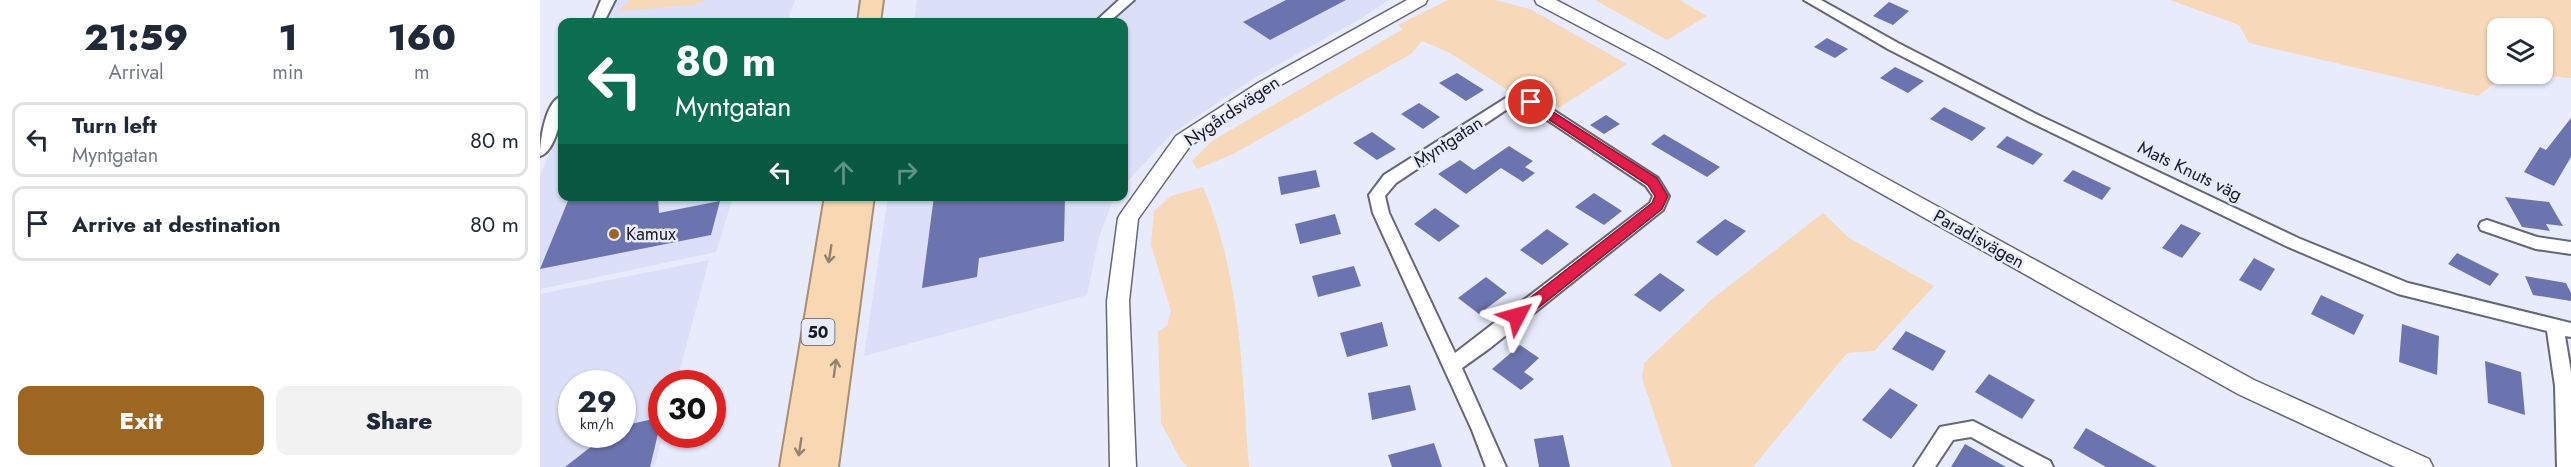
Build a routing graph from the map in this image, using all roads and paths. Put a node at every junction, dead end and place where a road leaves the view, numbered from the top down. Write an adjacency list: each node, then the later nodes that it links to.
1 (608, 0): 10 (street)
2 (872, 0): 11 (highway)
3 (889, 0): 12 (highway)
4 (1127, 0): 13 (street)
5 (1410, 0): 9 (street, Nygårdsvägen)
6 (1419, 0): 9 (street, Nygårdsvägen)
7 (1543, 0): 28 (street, Paradisvägen)
8 (1811, 0): 20 (street, Mats Knuts väg)
9 (1391, 14): 24 (street, Nygårdsvägen)
10 (600, 18)
11 (869, 18)
12 (887, 18)
13 (1106, 18)
14 (558, 110): 15 (street)
15 (540, 151)
16 (839, 201): 22 (highway, 50, one-way to 22)
17 (859, 201): 23 (highway, 50, one-way to 17)
18 (2487, 226): 19 (street)
19 (2571, 248)
20 (2563, 329): 29 (street)
21 (1452, 364): 21 (street, Myntgatan); 25 (street, Myntgatan)
22 (797, 467)
23 (821, 467)
24 (1123, 467)
25 (1496, 467)
26 (1924, 467): 27 (street)
27 (2043, 467)
28 (2420, 467)
29 (2567, 467)

